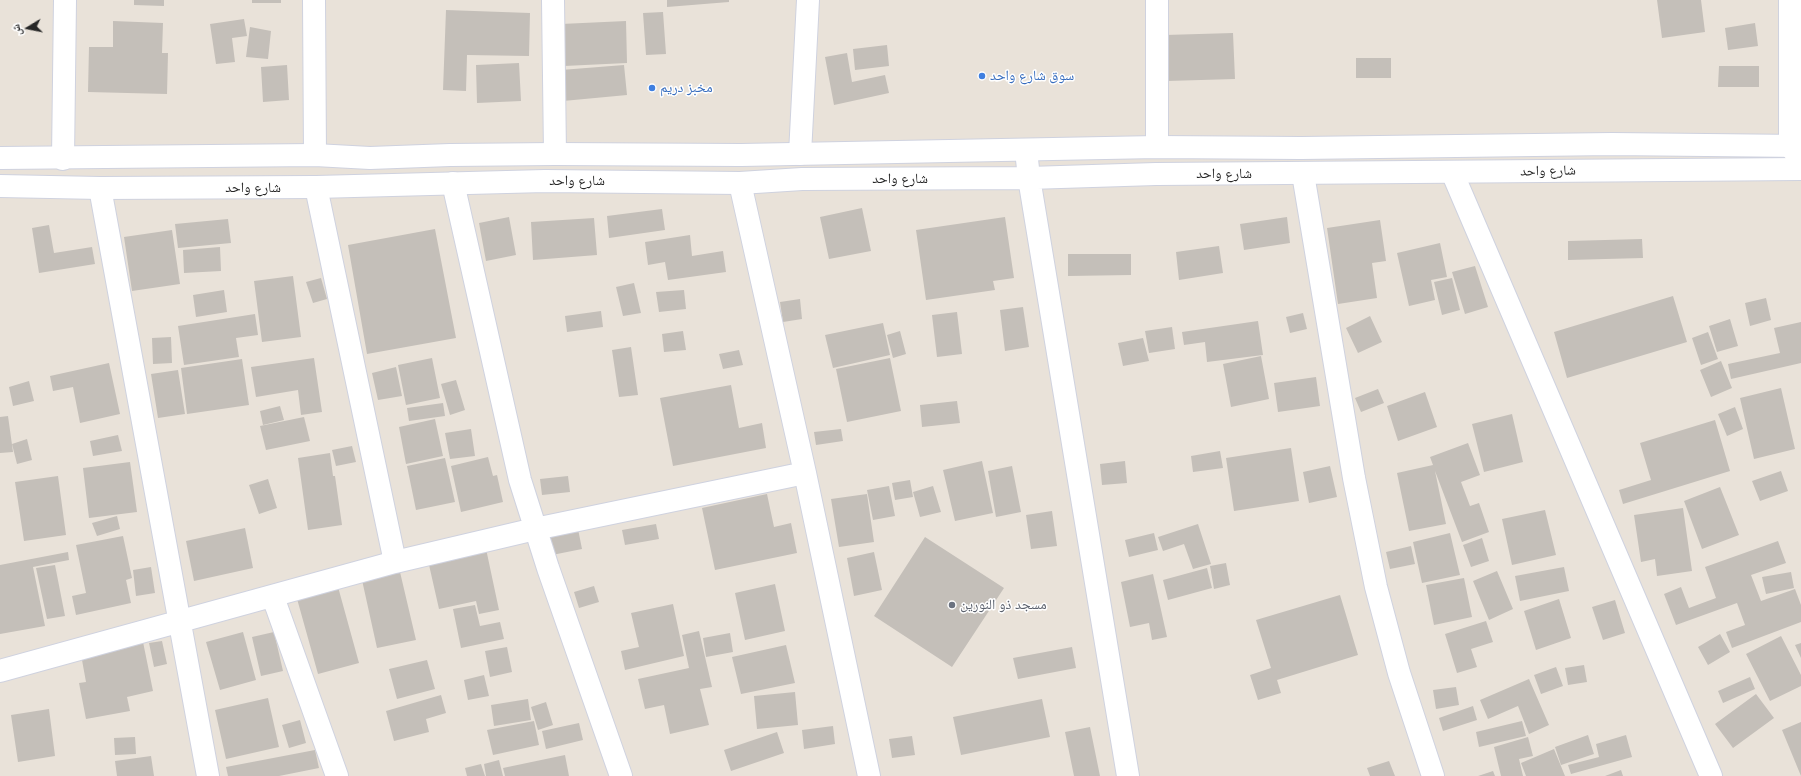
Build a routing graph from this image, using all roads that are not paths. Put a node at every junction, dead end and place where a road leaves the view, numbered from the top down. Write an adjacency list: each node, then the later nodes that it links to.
1 (65, 0): 15 (street)
2 (314, 0): 12 (street)
3 (553, 0): 10 (street)
4 (808, 0): 11 (street)
5 (1157, 0): 7 (street)
6 (1790, 0): 9 (street)
7 (1157, 148): 8 (street, شارع واحد); 9 (street, شارع واحد)
8 (1026, 150): 11 (street, شارع واحد); 19 (street)
9 (1797, 151)
10 (555, 154): 11 (street, شارع واحد); 14 (street, شارع واحد)
11 (800, 154)
12 (315, 156): 14 (street, شارع واحد); 15 (street, شارع واحد)
13 (0, 158): 15 (street, شارع واحد)
14 (370, 158): 23 (street)
15 (63, 159)
16 (1801, 169): 17 (street, شارع واحد)
17 (1452, 172): 18 (street, شارع واحد); 38 (street)
18 (1303, 174): 19 (street, شارع واحد); 37 (street)
19 (1029, 178): 21 (street, شارع واحد); 36 (street)
20 (453, 183): 21 (street, شارع واحد); 23 (street, شارع واحد); 27 (street)
21 (740, 183): 26 (street)
22 (0, 186): 25 (street, شارع واحد)
23 (373, 186): 24 (street, شارع واحد)
24 (316, 187): 25 (street, شارع واحد); 28 (street)
25 (100, 188): 30 (street)
26 (805, 473): 27 (street); 35 (street)
27 (535, 529): 28 (street); 34 (street)
28 (395, 562): 29 (street)
29 (273, 596): 30 (street); 33 (street)
30 (180, 621): 31 (street); 32 (street)
31 (0, 671)
32 (208, 776)
33 (337, 776)
34 (621, 776)
35 (869, 776)
36 (1128, 776)
37 (1433, 776)
38 (1711, 776)

